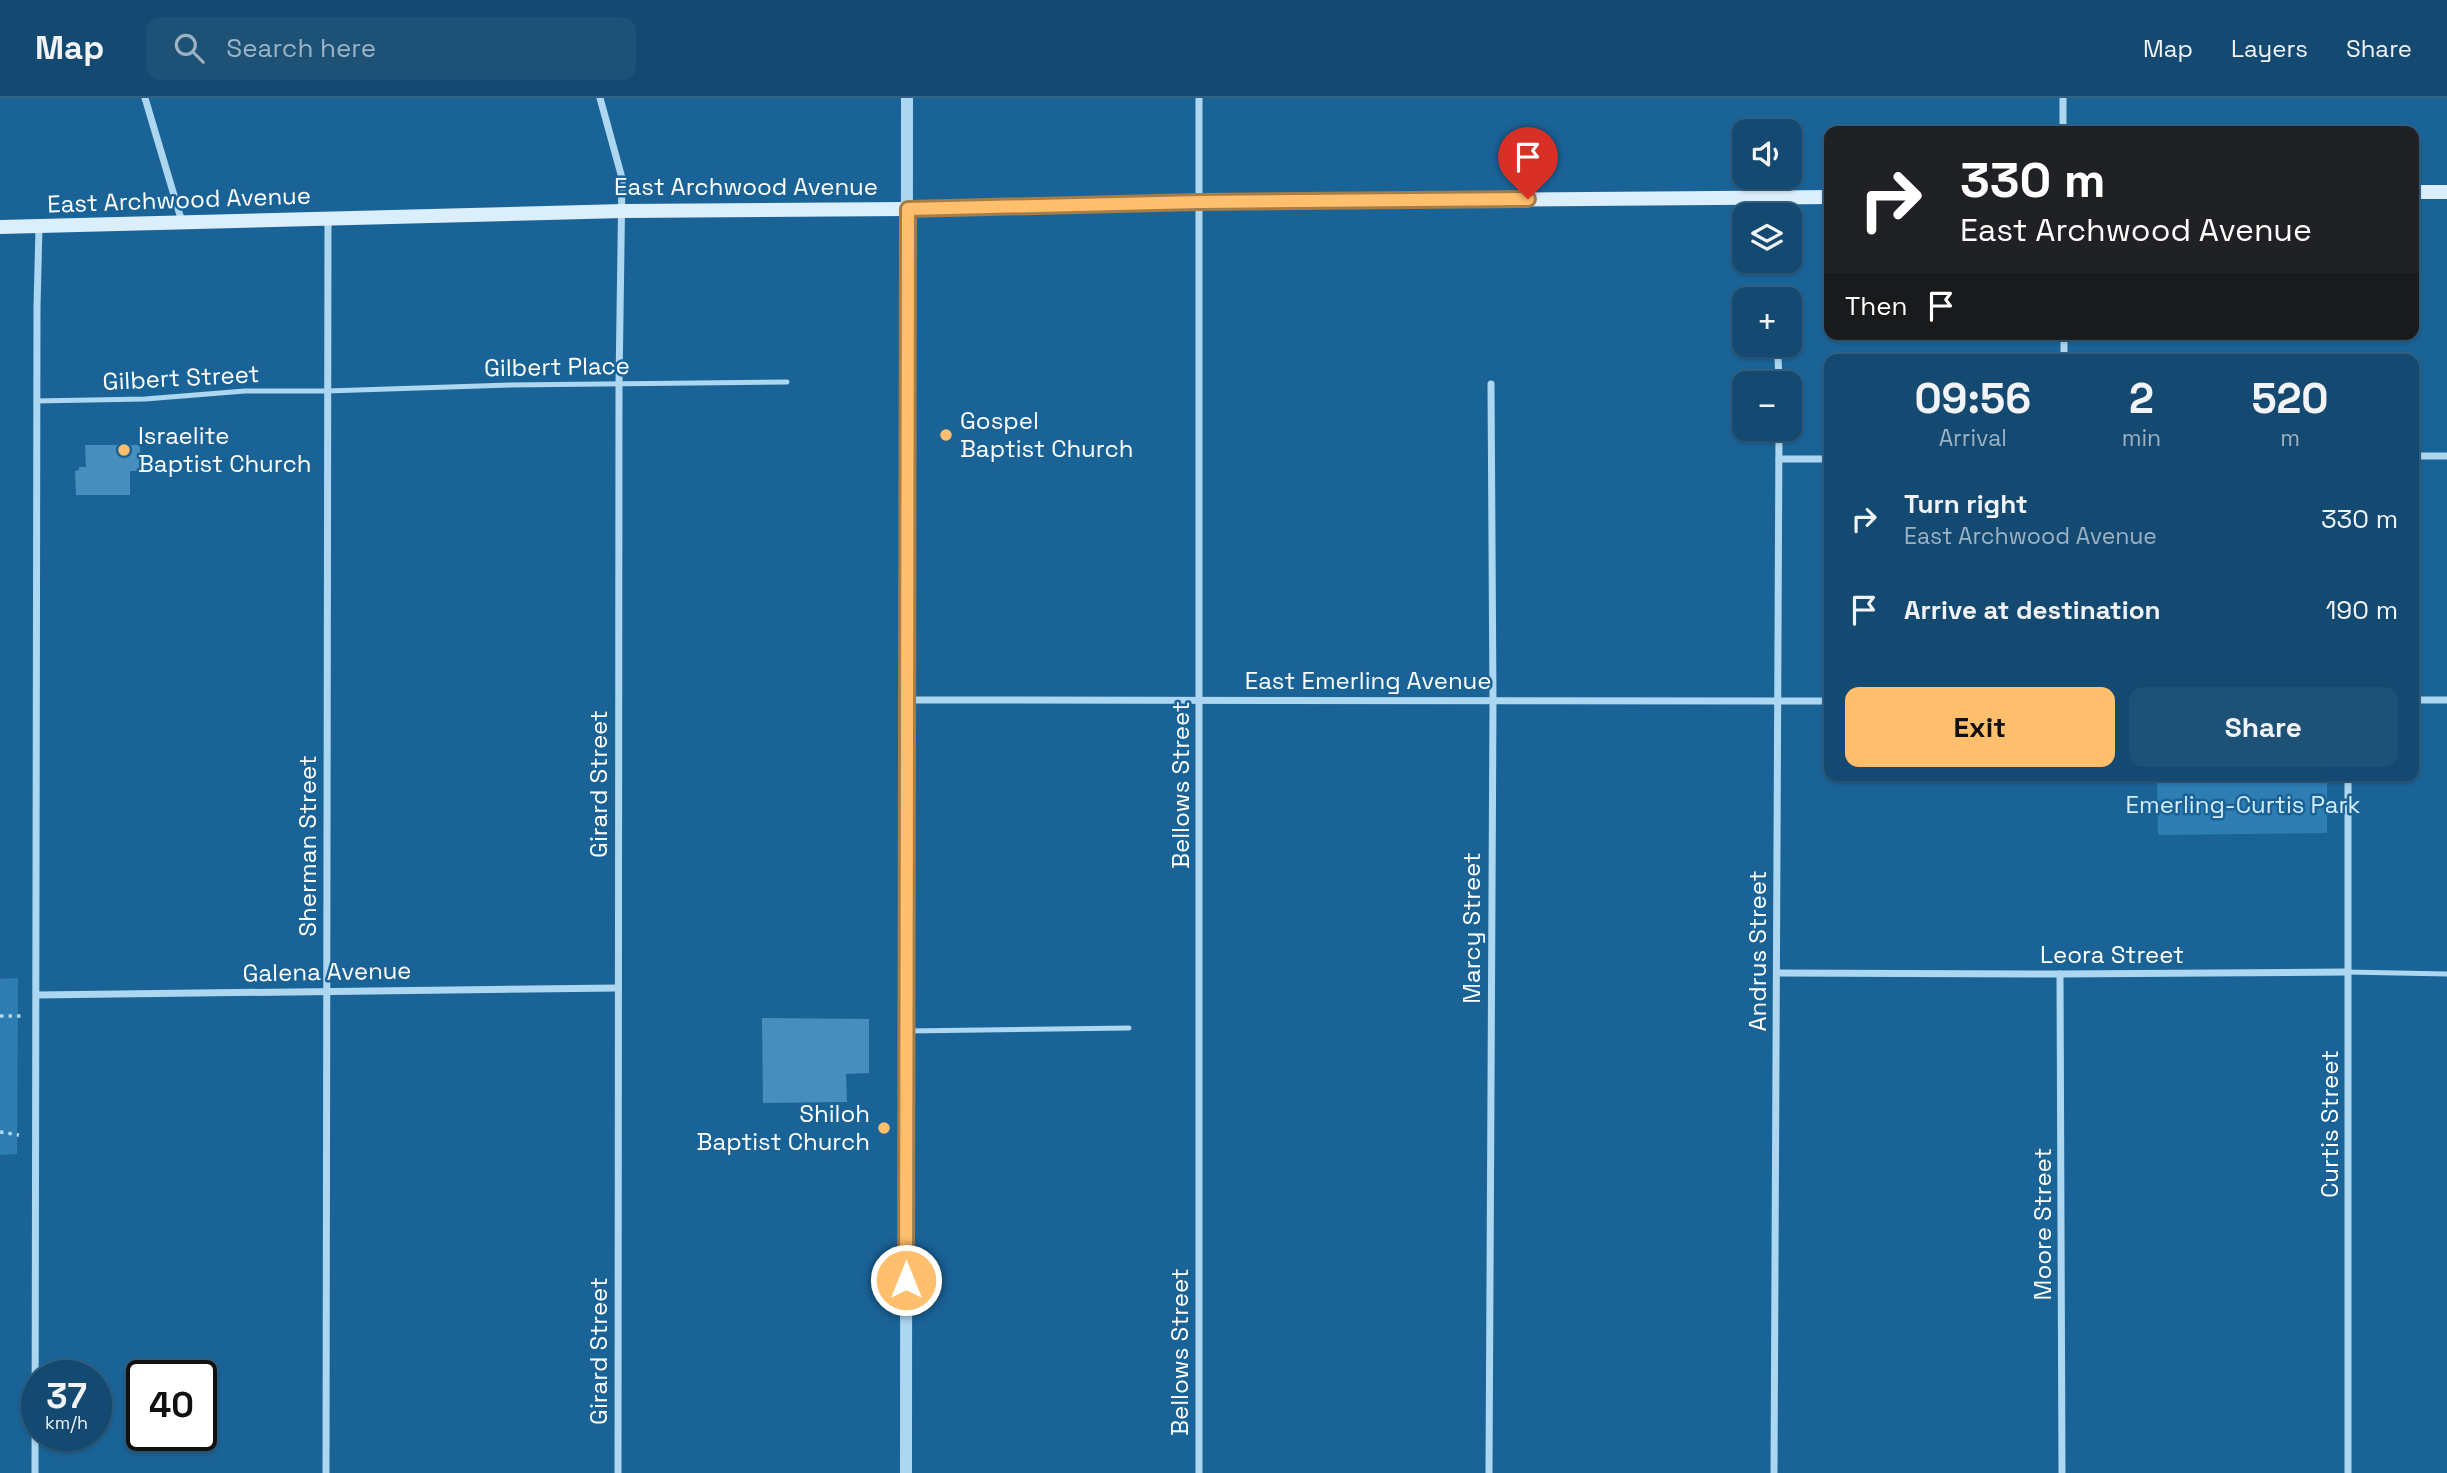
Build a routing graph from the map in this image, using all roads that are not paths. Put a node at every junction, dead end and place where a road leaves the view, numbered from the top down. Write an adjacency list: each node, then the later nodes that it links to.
1 (145, 98): 14 (street)
2 (600, 98): 12 (street, Girard Street)
3 (907, 98): 11 (street)
4 (1199, 98): 10 (street, Bellows Street)
5 (2063, 98): 6 (street)
6 (2063, 126)
7 (2419, 192): 8 (main road)
8 (2447, 192)
9 (1824, 197): 10 (main road, East Archwood Avenue)
10 (1199, 202): 11 (main road, East Archwood Avenue); 29 (street, Bellows Street)
11 (908, 209): 12 (main road, East Archwood Avenue); 30 (street)
12 (623, 211): 13 (main road, East Archwood Avenue); 20 (street, Girard Street)
13 (328, 218): 14 (main road, East Archwood Avenue); 22 (street, Sherman Street)
14 (182, 222): 16 (main road, East Archwood Avenue)
15 (0, 227): 16 (main road, East Archwood Avenue)
16 (39, 227): 23 (street)
17 (1779, 357): 18 (street)
18 (1779, 371)
19 (787, 382): 20 (lane, Gilbert Place)
20 (619, 384): 22 (lane, Gilbert Place); 41 (street, Girard Street)
21 (1491, 384): 33 (street, Marcy Street)
22 (327, 391): 23 (lane, Gilbert Street); 42 (street, Sherman Street)
23 (36, 401): 43 (street)
24 (1779, 441): 27 (street, Andrus Street)
25 (2419, 456): 26 (street)
26 (2447, 456)
27 (1779, 459): 28 (street); 34 (street, Andrus Street)
28 (1824, 459)
29 (1200, 699): 30 (street, East Emerling Avenue); 33 (street, East Emerling Avenue); 50 (street, Bellows Street)
30 (908, 700): 45 (street)
31 (2419, 700): 32 (street)
32 (2447, 700)
33 (1493, 701): 34 (street, East Emerling Avenue); 51 (street, Marcy Street)
34 (1778, 701): 35 (street, East Emerling Avenue); 38 (street, Andrus Street)
35 (1824, 701)
36 (2348, 781): 37 (street, Curtis Street)
37 (2347, 972): 39 (street, Leora Street); 40 (lane, Leora Street); 54 (street, Curtis Street)
38 (1777, 973): 39 (street, Leora Street); 52 (street, Andrus Street)
39 (2060, 974): 53 (street, Moore Street)
40 (2447, 974)
41 (618, 988): 42 (street, Galena Avenue); 48 (street, Girard Street)
42 (327, 991): 43 (street, Galena Avenue); 47 (street, Sherman Street)
43 (37, 995): 46 (street)
44 (1129, 1028): 45 (lane)
45 (907, 1031): 49 (street)
46 (35, 1473)
47 (326, 1473)
48 (618, 1473)
49 (906, 1473)
50 (1199, 1473)
51 (1489, 1473)
52 (1774, 1473)
53 (2063, 1473)
54 (2348, 1473)

